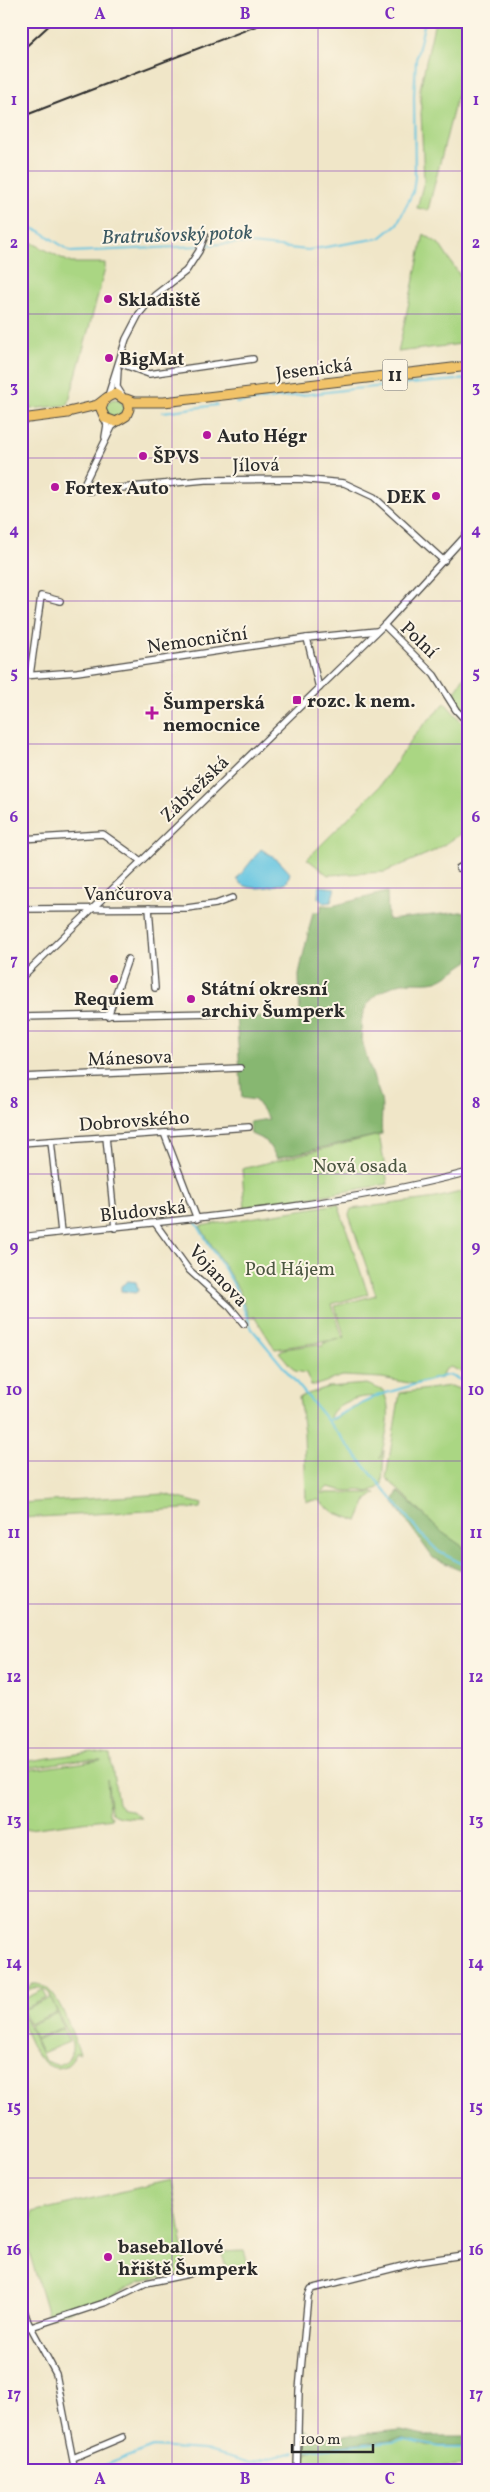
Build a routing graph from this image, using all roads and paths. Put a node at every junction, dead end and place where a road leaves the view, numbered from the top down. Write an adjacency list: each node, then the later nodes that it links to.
1 (204, 238): 3 (street)
2 (253, 360): 3 (street)
3 (119, 364): 5 (street); 6 (street)
4 (469, 366): 7 (main road, Jesenická / 11)
5 (106, 398): 6 (main road, Jesenická / 11); 8 (main road, Jesenická / 11); 9 (main road)
6 (124, 398): 7 (main road, Jesenická / 11); 11 (main road)
7 (164, 402): 11 (main road, Jesenická / 11)
8 (64, 413): 9 (main road, Jesenická / 11); 10 (main road, Jesenická / 11)
9 (103, 416): 11 (main road, Jesenická / 11); 12 (street, Jílová)
10 (21, 419)
11 (123, 419): 12 (street, Jílová)
12 (102, 448): 14 (street, Jílová)
13 (469, 532): 14 (street, Zábřežská)
14 (444, 561): 16 (street, Zábřežská)
15 (60, 601): 19 (street)
16 (384, 625): 17 (street, Zábřežská); 22 (street, Polní)
17 (376, 631): 18 (street, Nemocniční); 21 (street, Zábřežská)
18 (307, 638): 19 (street, Nemocniční); 21 (street)
19 (30, 675): 20 (street, Nemocniční)
20 (21, 676)
21 (319, 688): 24 (street, Zábřežská)
22 (469, 724)
23 (21, 839): 24 (street)
24 (141, 861): 28 (street, Zábřežská)
25 (469, 862): 26 (street)
26 (459, 868)
27 (232, 898): 29 (street, Vančurova)
28 (93, 908): 29 (street, Vančurova); 30 (street, Vančurova); 32 (street, Zábřežská)
29 (149, 908): 33 (street)
30 (21, 909)
31 (128, 959): 35 (street)
32 (21, 978)
33 (154, 988)
34 (216, 1013): 35 (street)
35 (108, 1016): 36 (street)
36 (21, 1017)
37 (240, 1068): 38 (street, Mánesova)
38 (21, 1077)
39 (249, 1127): 40 (street, Dobrovského)
40 (164, 1133): 41 (street, Dobrovského); 45 (street)
41 (106, 1137): 42 (street, Dobrovského); 47 (street)
42 (51, 1141): 43 (street, Dobrovského); 48 (street)
43 (21, 1143)
44 (469, 1172): 45 (street, Bludovská)
45 (197, 1220): 46 (street, Bludovská)
46 (155, 1223): 47 (street, Bludovská); 50 (street, Vojanova)
47 (115, 1228): 48 (street, Bludovská)
48 (61, 1232): 49 (street, Bludovská)
49 (21, 1237)
50 (244, 1324)
51 (469, 2254): 59 (street)
52 (189, 2274): 54 (street)
53 (21, 2301): 54 (street)
54 (31, 2327): 55 (street); 57 (street)
55 (21, 2328)
56 (124, 2437): 57 (street)
57 (73, 2458): 58 (street)
58 (75, 2471)
59 (296, 2471)

